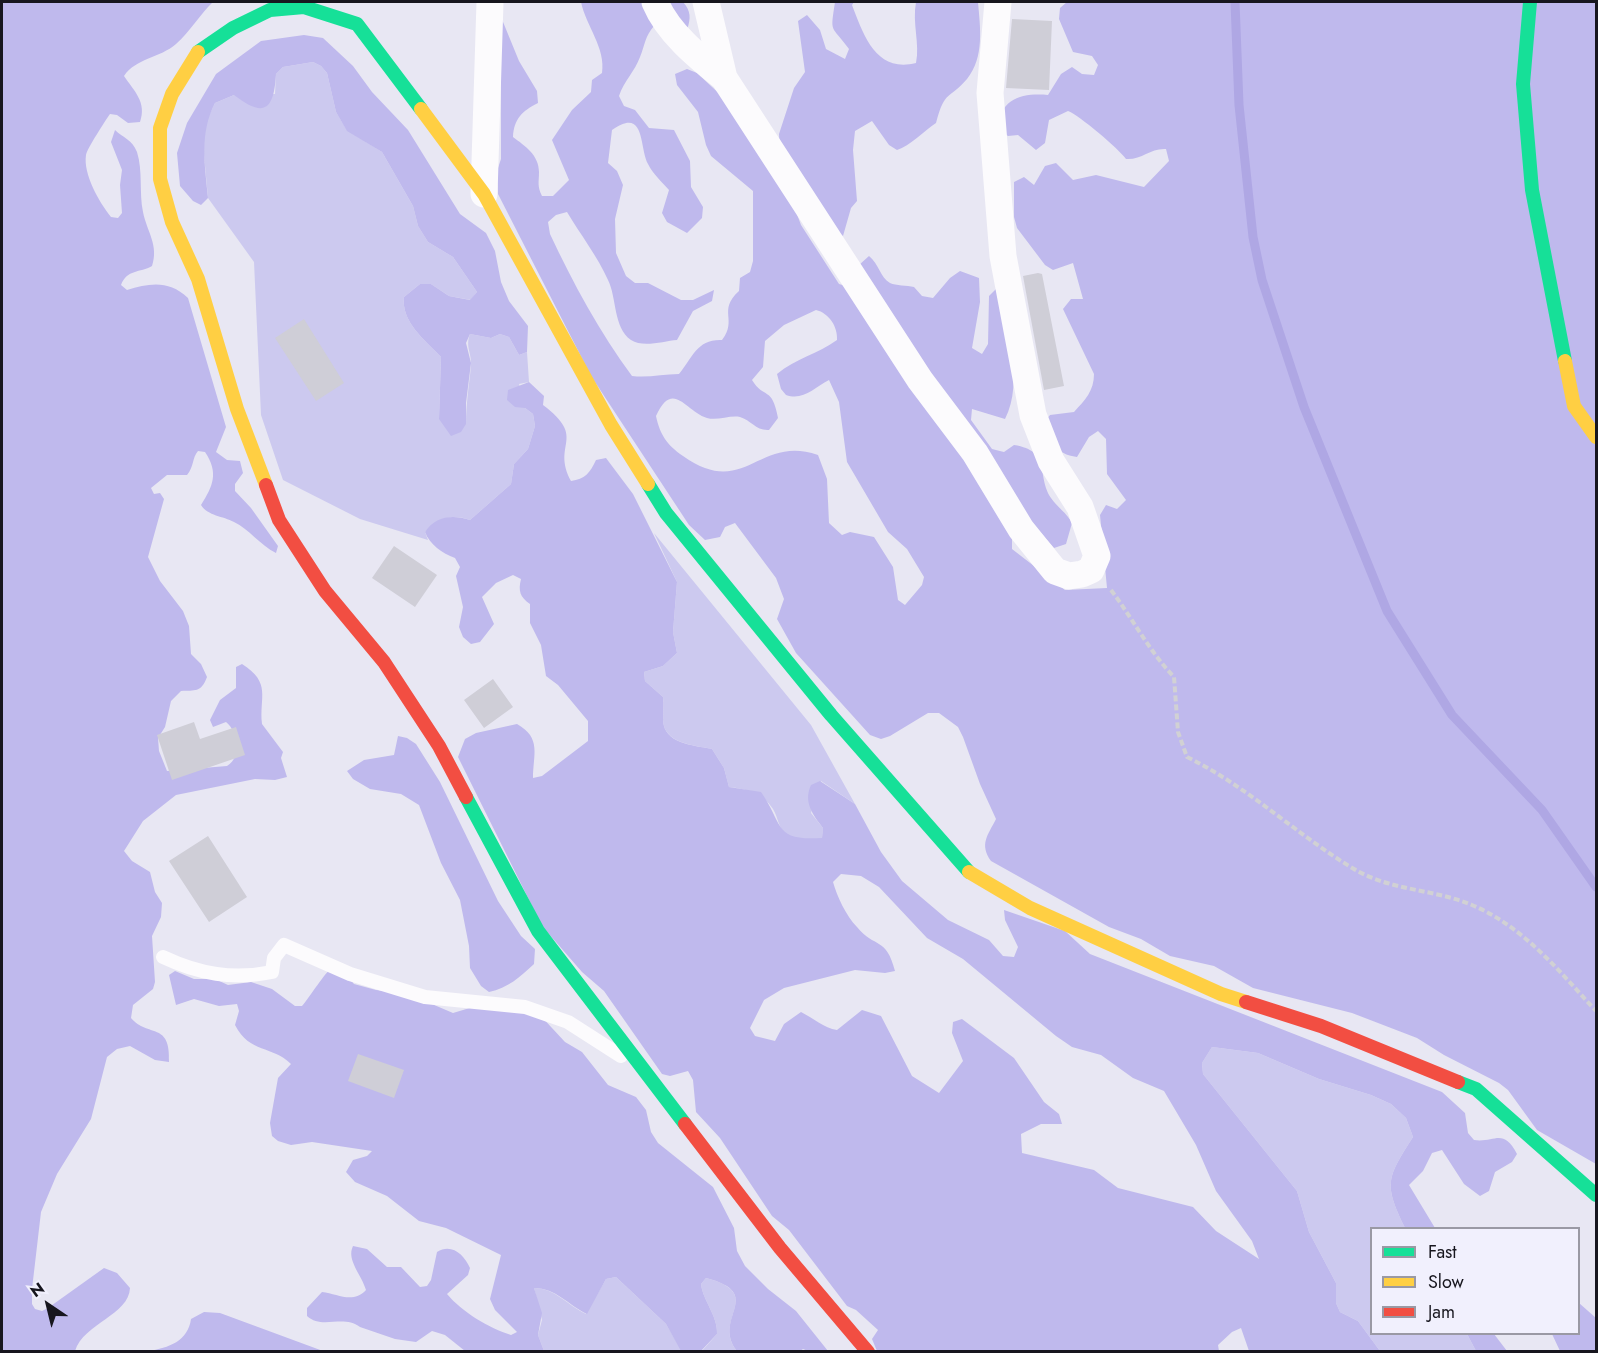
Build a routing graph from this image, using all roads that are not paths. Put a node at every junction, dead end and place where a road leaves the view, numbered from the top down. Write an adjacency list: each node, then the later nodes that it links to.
1 (490, 2): 7 (street)
2 (655, 2): 6 (street)
3 (706, 2): 6 (street)
4 (998, 2): 6 (street)
5 (1530, 2): 8 (street)
6 (724, 78)
7 (484, 194): 10 (street); 11 (street)
8 (1596, 437)
9 (163, 957): 10 (lane)
10 (645, 1072): 12 (street)
11 (1596, 1195)
12 (868, 1352)

